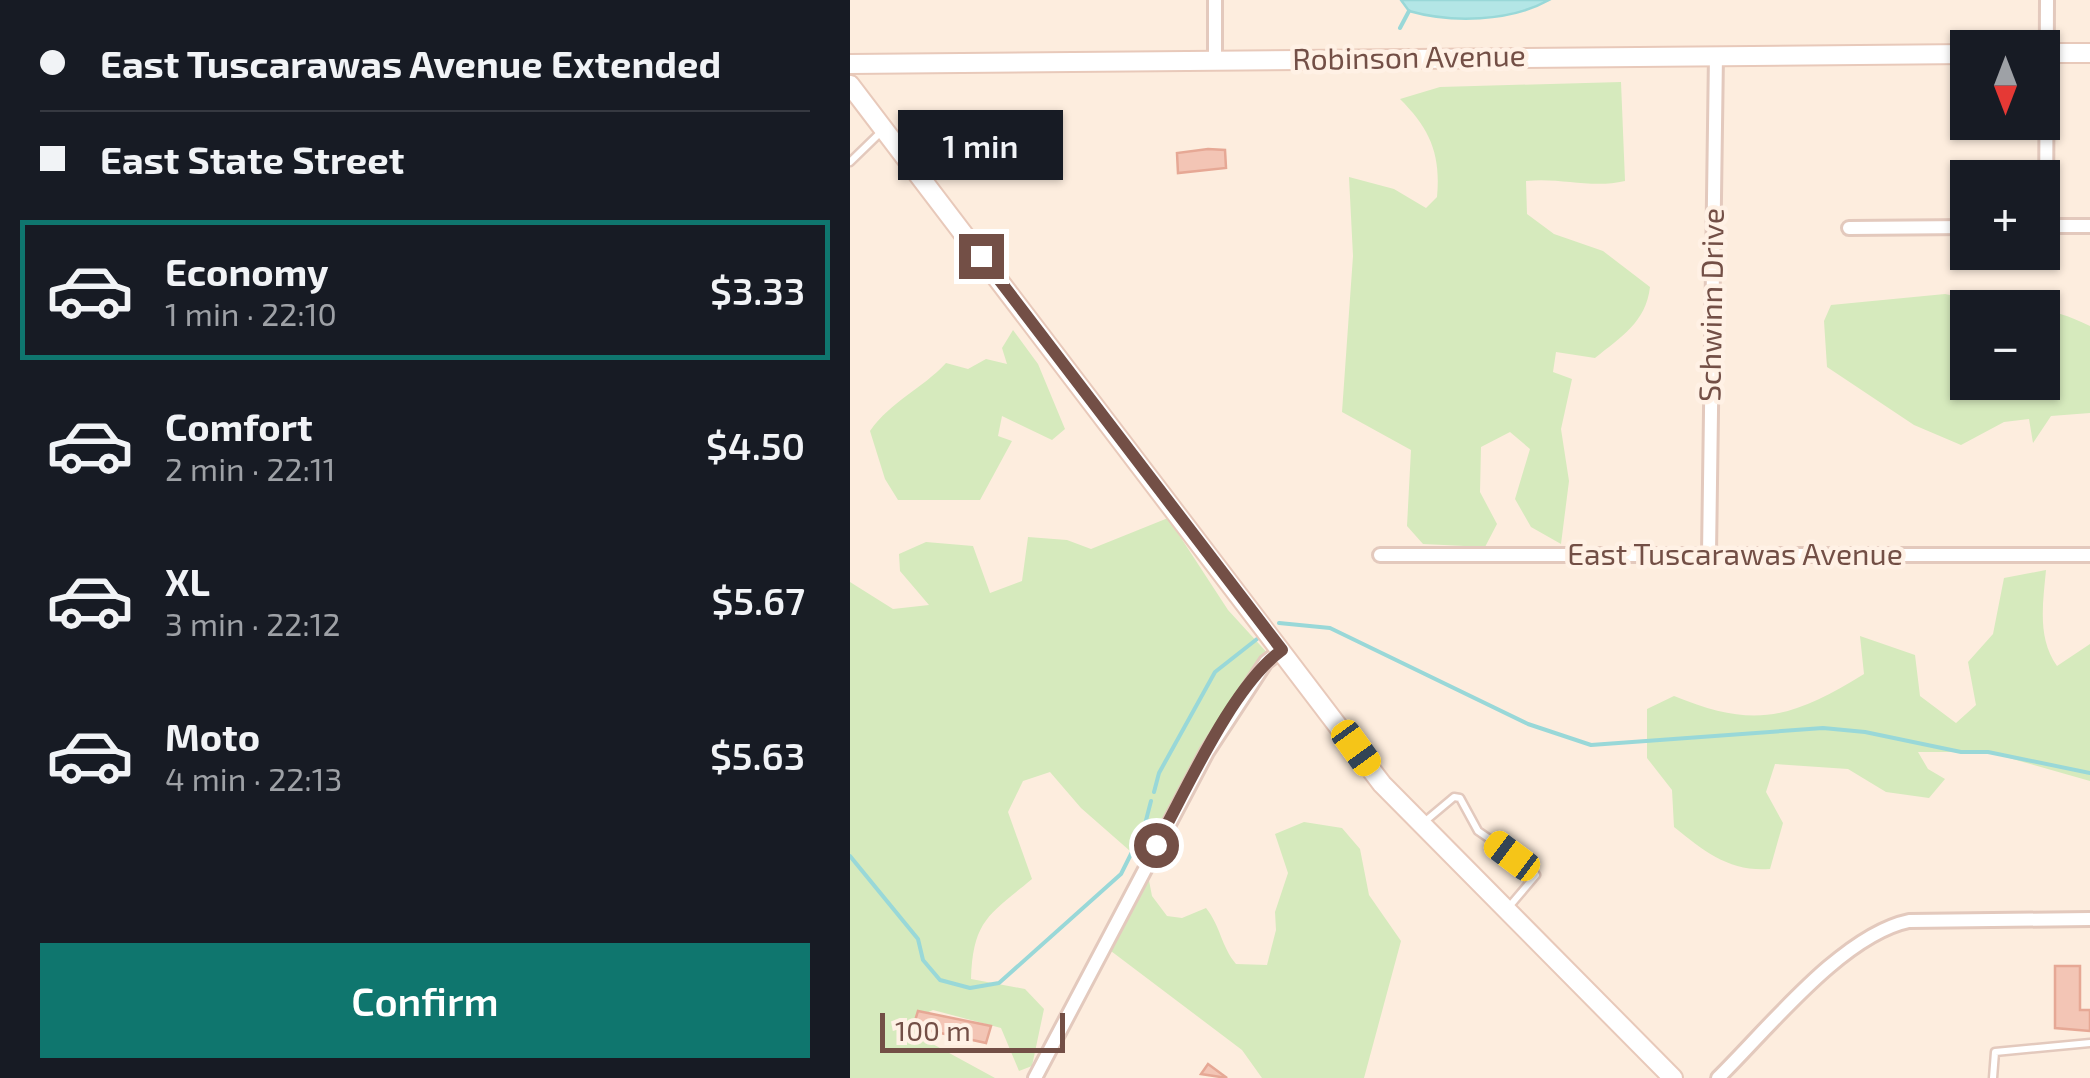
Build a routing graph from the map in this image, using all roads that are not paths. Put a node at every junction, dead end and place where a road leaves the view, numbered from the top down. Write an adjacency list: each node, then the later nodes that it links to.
1 (1215, 0): 8 (street)
2 (2047, 0): 3 (street)
3 (2046, 30)
4 (2060, 53): 6 (street)
5 (1950, 54): 7 (street, Robinson Avenue)
6 (2090, 54)
7 (1716, 55): 8 (street, Robinson Avenue); 17 (street, Schwinn Drive)
8 (1214, 60): 9 (street, Robinson Avenue)
9 (850, 64)
10 (850, 84): 11 (street)
11 (884, 129): 12 (lane); 20 (street)
12 (850, 162)
13 (2060, 226): 14 (street)
14 (2090, 226)
15 (1950, 227): 16 (street)
16 (1849, 228)
17 (1709, 554): 18 (street, East Tuscarawas Avenue); 19 (street, East Tuscarawas Avenue)
18 (1380, 555)
19 (2090, 555)
20 (1282, 650): 21 (street); 25 (street)
21 (1423, 823): 22 (street); 22 (lane)
22 (1507, 909): 26 (street)
23 (2090, 920): 27 (street)
24 (2090, 1043): 28 (lane)
25 (1034, 1078)
26 (1673, 1078)
27 (1718, 1078)
28 (1992, 1078)

